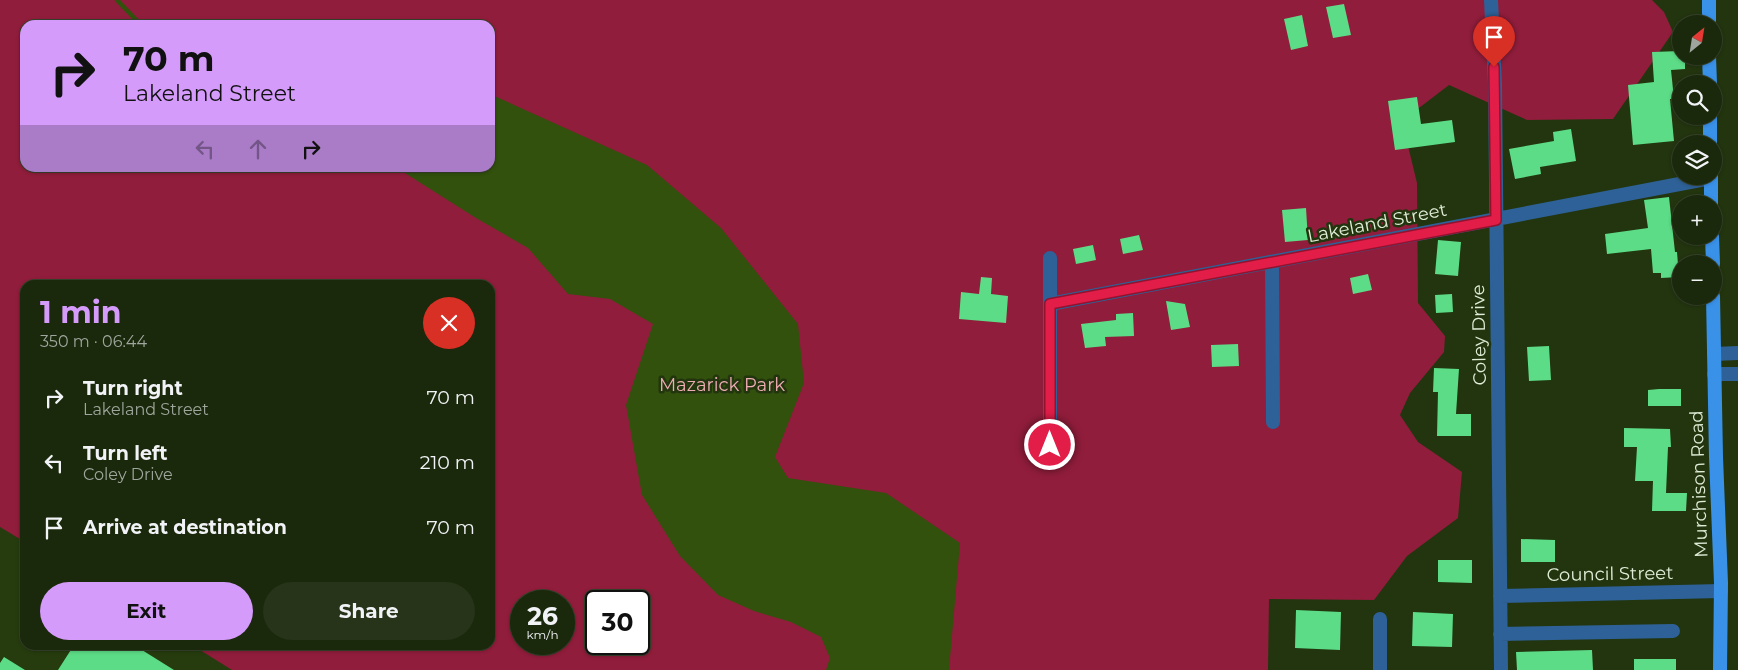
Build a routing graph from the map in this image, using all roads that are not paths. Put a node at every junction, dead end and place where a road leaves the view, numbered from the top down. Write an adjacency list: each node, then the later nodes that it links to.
1 (1492, 0): 5 (street, Coley Drive)
2 (1709, 0): 3 (main road)
3 (1709, 15)
4 (1672, 185): 5 (street, Lakeland Street)
5 (1496, 220): 7 (street, Lakeland Street); 17 (street, Coley Drive)
6 (1050, 258): 8 (street)
7 (1272, 262): 8 (street, Lakeland Street); 14 (street)
8 (1050, 304): 15 (street)
9 (1713, 305): 11 (main road, Murchison Road)
10 (1738, 353): 11 (street)
11 (1714, 354): 12 (main road, Murchison Road)
12 (1714, 374): 13 (street); 16 (main road, Murchison Road)
13 (1738, 374)
14 (1272, 422)
15 (1050, 445)
16 (1721, 591): 17 (street, Council Street); 23 (main road, Murchison Road)
17 (1500, 596): 20 (street, Coley Drive)
18 (1380, 620): 21 (street)
19 (1673, 631): 20 (street)
20 (1500, 634): 22 (street, Coley Drive)
21 (1380, 670)
22 (1501, 670)
23 (1720, 670)

